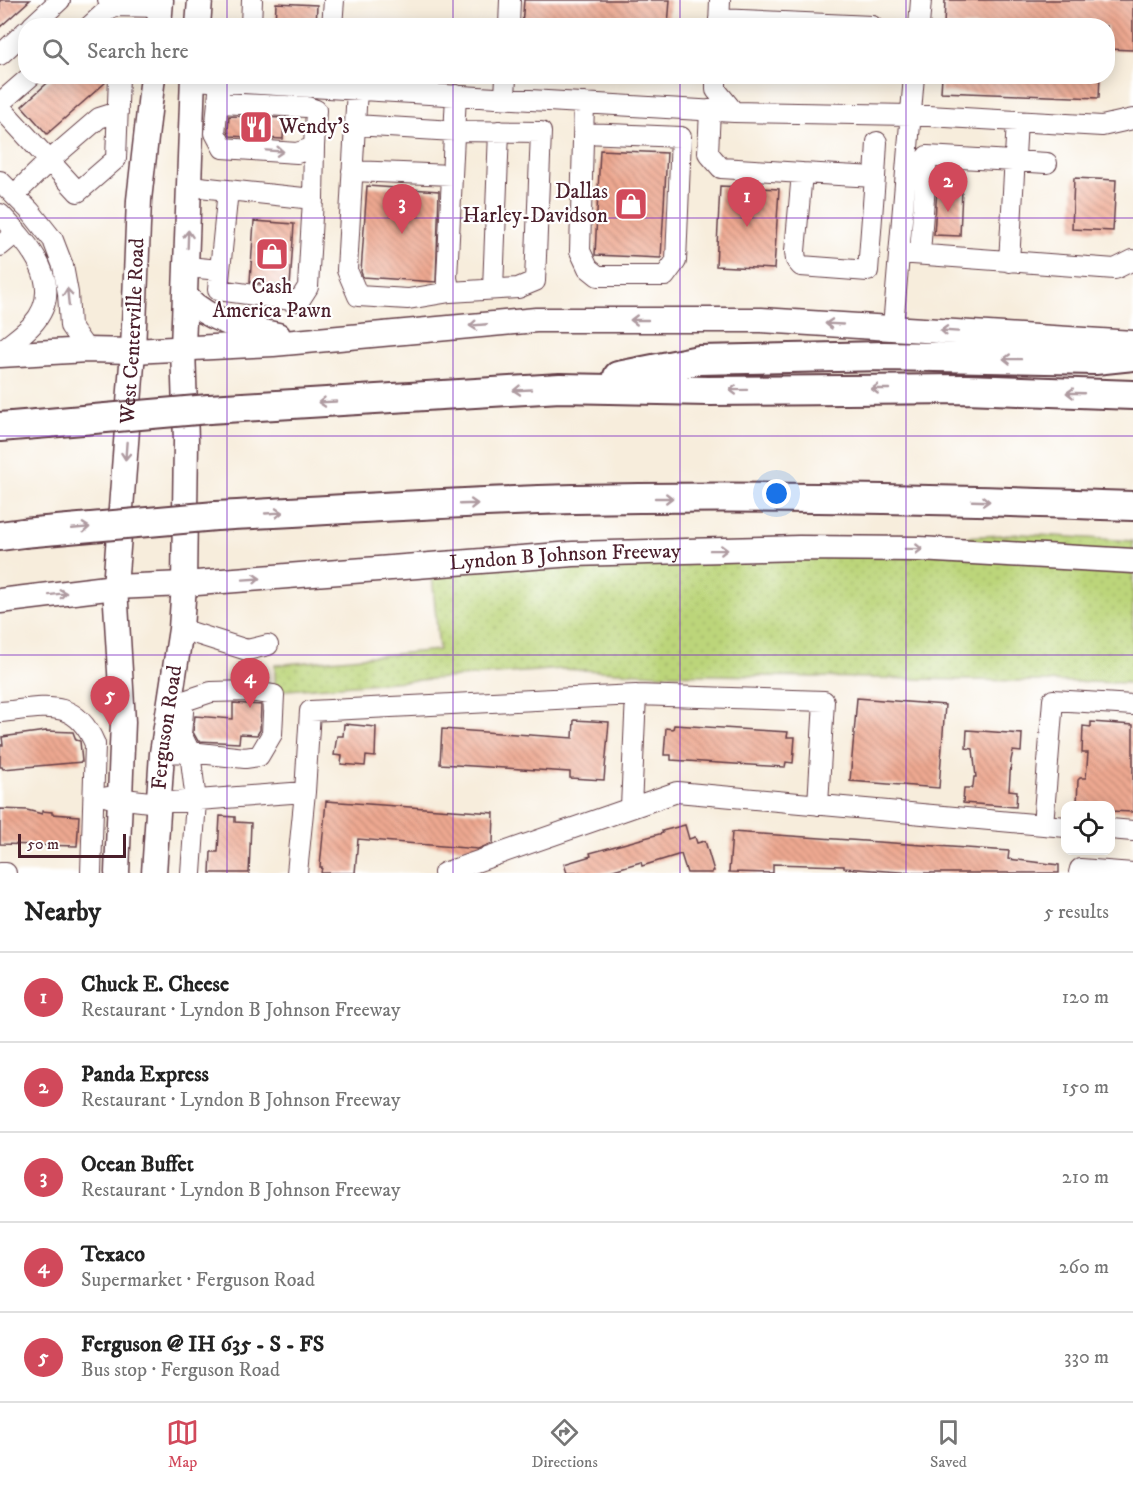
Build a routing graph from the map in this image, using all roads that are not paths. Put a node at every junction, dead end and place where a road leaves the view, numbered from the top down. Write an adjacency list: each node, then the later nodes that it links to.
1 (60, 0): 10 (street)
2 (200, 0): 11 (main road)
3 (252, 0): 12 (street)
4 (334, 0): 13 (street)
5 (510, 0): 14 (street)
6 (921, 0): 16 (street)
7 (103, 15): 8 (street)
8 (164, 15)
9 (720, 15): 15 (street)
10 (41, 18)
11 (199, 18)
12 (251, 18)
13 (333, 18)
14 (509, 18)
15 (761, 18)
16 (920, 18)
17 (18, 39): 18 (street)
18 (0, 55)
19 (22, 84): 36 (street)
20 (119, 84): 39 (street)
21 (152, 84): 81 (main road, West Centerville Road)
22 (190, 84): 50 (main road)
23 (220, 84): 33 (street)
24 (245, 84): 35 (street)
25 (325, 84): 29 (street); 37 (street)
26 (506, 84): 31 (street)
27 (716, 84): 40 (street)
28 (913, 84): 41 (street)
29 (357, 89): 30 (street); 44 (street)
30 (456, 95): 31 (street); 45 (street)
31 (505, 98): 32 (street)
32 (542, 100): 34 (street); 47 (street)
33 (218, 103): 35 (street); 52 (street)
34 (584, 103): 38 (street); 48 (street)
35 (238, 104): 37 (street)
36 (0, 105): 53 (street)
37 (316, 110): 51 (street)
38 (710, 110): 40 (street); 57 (street)
39 (117, 112): 53 (street); 53 (street)
40 (734, 112): 41 (street)
41 (911, 115): 43 (street); 67 (street)
42 (1133, 119): 43 (street)
43 (1017, 121): 54 (street)
44 (355, 125): 45 (street); 56 (street)
45 (454, 131): 46 (street); 58 (street)
46 (499, 131): 47 (street); 73 (street)
47 (541, 132): 73 (street)
48 (585, 133): 48 (street)
49 (877, 142): 59 (street)
50 (191, 145): 52 (street); 60 (main road)
51 (314, 147): 52 (street, one-way to 51); 63 (street)
52 (223, 148)
53 (49, 161): 61 (street)
54 (1014, 161): 55 (street); 68 (street); 70 (street)
55 (1047, 163)
56 (352, 171): 58 (street); 74 (street)
57 (802, 173): 59 (street); 59 (street)
58 (452, 175): 74 (street)
59 (875, 177)
60 (190, 186): 62 (street); 71 (main road, one-way to 60)
61 (7, 188): 80 (street, one-way to 61)
62 (228, 190): 63 (street); 72 (street)
63 (313, 199): 72 (street)
64 (0, 214): 65 (street)
65 (17, 232): 66 (street); 82 (street)
66 (0, 246)
67 (899, 253): 68 (street); 76 (street)
68 (920, 255): 70 (street)
69 (1133, 260): 70 (street)
70 (1009, 262)
71 (187, 267): 72 (street); 75 (main road)
72 (220, 270)
73 (493, 290): 74 (street)
74 (450, 292)
75 (186, 297): 77 (main road); 79 (main road)
76 (893, 327): 77 (main road, one-way to 77); 78 (main road, one-way to 76)
77 (304, 339): 79 (main road)
78 (1133, 343)
79 (183, 348): 81 (main road); 90 (main road)
80 (87, 350): 81 (main road); 82 (main road)
81 (133, 351): 91 (main road, West Centerville Road, one-way to 91)
82 (0, 353)
83 (1133, 356): 84 (highway, one-way to 84)
84 (560, 388): 85 (highway, one-way to 84); 86 (highway, one-way to 86, bridge)
85 (1133, 395)
86 (0, 427)
87 (1133, 506): 88 (highway, one-way to 87, bridge)
88 (11, 535)
89 (1133, 561): 90 (main road, Lyndon B Johnson Freeway, one-way to 89)
90 (184, 584): 91 (main road, Lyndon B Johnson Freeway); 93 (main road, Ferguson Road)
91 (115, 587): 92 (main road, Lyndon B Johnson Freeway, one-way to 91); 103 (main road, Ferguson Road)
92 (0, 601)
93 (181, 629): 94 (street); 96 (main road, Ferguson Road)
94 (268, 645)
95 (636, 695): 101 (street); 106 (street); 107 (street)
96 (177, 701): 99 (street); 99 (street); 100 (main road, Ferguson Road)
97 (1133, 705): 108 (street)
98 (0, 712): 102 (street)
99 (190, 752): 100 (street); 104 (street)
100 (162, 753): 105 (main road, Ferguson Road)
101 (305, 792): 104 (street); 118 (street)
102 (93, 794): 103 (street); 114 (street)
103 (121, 800): 105 (street); 115 (main road, Ferguson Road)
104 (196, 801): 105 (street); 117 (street)
105 (158, 803): 116 (main road, Ferguson Road)
106 (818, 805): 107 (street); 108 (street)
107 (632, 807): 119 (street)
108 (1043, 825): 109 (street)
109 (1061, 827)
110 (1115, 829): 111 (street)
111 (1133, 831)
112 (0, 873): 113 (street)
113 (6, 873)
114 (91, 873)
115 (117, 873)
116 (154, 873)
117 (191, 873)
118 (297, 873)
119 (444, 873)
120 (1079, 873): 121 (street)
121 (1133, 873)

